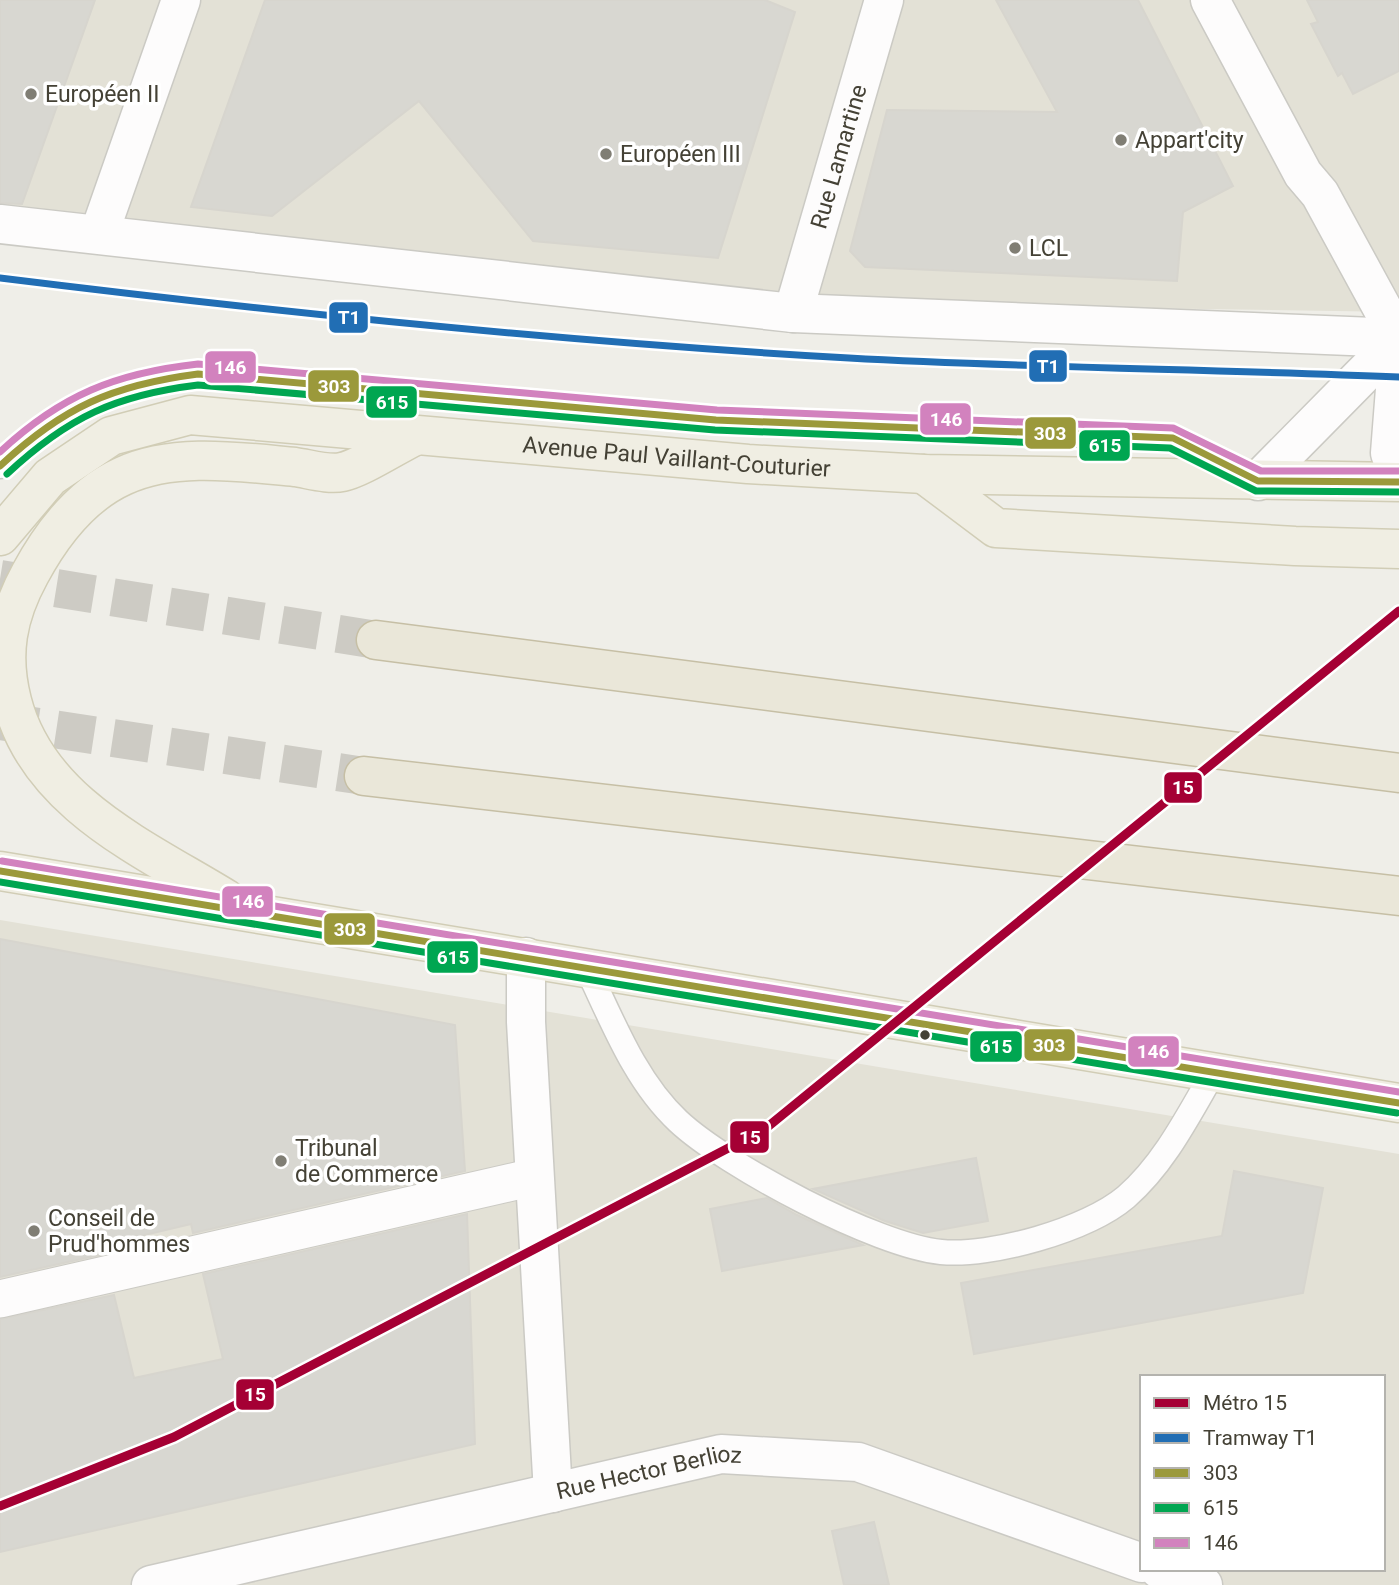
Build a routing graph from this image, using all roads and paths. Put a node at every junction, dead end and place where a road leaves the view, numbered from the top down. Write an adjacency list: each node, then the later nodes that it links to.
1 (181, 0): 5 (street)
2 (1210, 0): 7 (street)
3 (874, 3): 6 (street, Rue Lamartine)
4 (0, 225): 5 (street)
5 (99, 234): 6 (street)
6 (793, 313): 7 (street)
7 (1399, 338): 11 (street); 12 (street)
8 (413, 437): 10 (main road, Avenue Paul Vaillant-Couturier); 13 (main road, Avenue Paul Vaillant-Couturier); 22 (main road)
9 (0, 466): 12 (lane)
10 (924, 474): 12 (main road, Avenue Paul Vaillant-Couturier); 14 (main road)
11 (1399, 480): 12 (main road, Avenue Paul Vaillant-Couturier)
12 (1258, 481)
13 (0, 536)
14 (1399, 549)
15 (376, 640): 17 (highway)
16 (1399, 747): 17 (highway)
17 (1220, 750): 18 (highway)
18 (1399, 773)
19 (364, 776): 21 (highway)
20 (0, 871): 22 (main road)
21 (1399, 896)
22 (243, 909): 23 (main road)
23 (526, 957): 24 (main road); 27 (street)
24 (587, 968): 25 (main road); 25 (lane)
25 (1213, 1073): 26 (main road)
26 (1399, 1103)
27 (534, 1177): 28 (street); 29 (street)
28 (0, 1298)
29 (553, 1493): 30 (street, Rue Hector Berlioz); 32 (street, Rue Hector Berlioz)
30 (1140, 1562)
31 (1164, 1571): 33 (street)
32 (151, 1585)
33 (1203, 1585)

